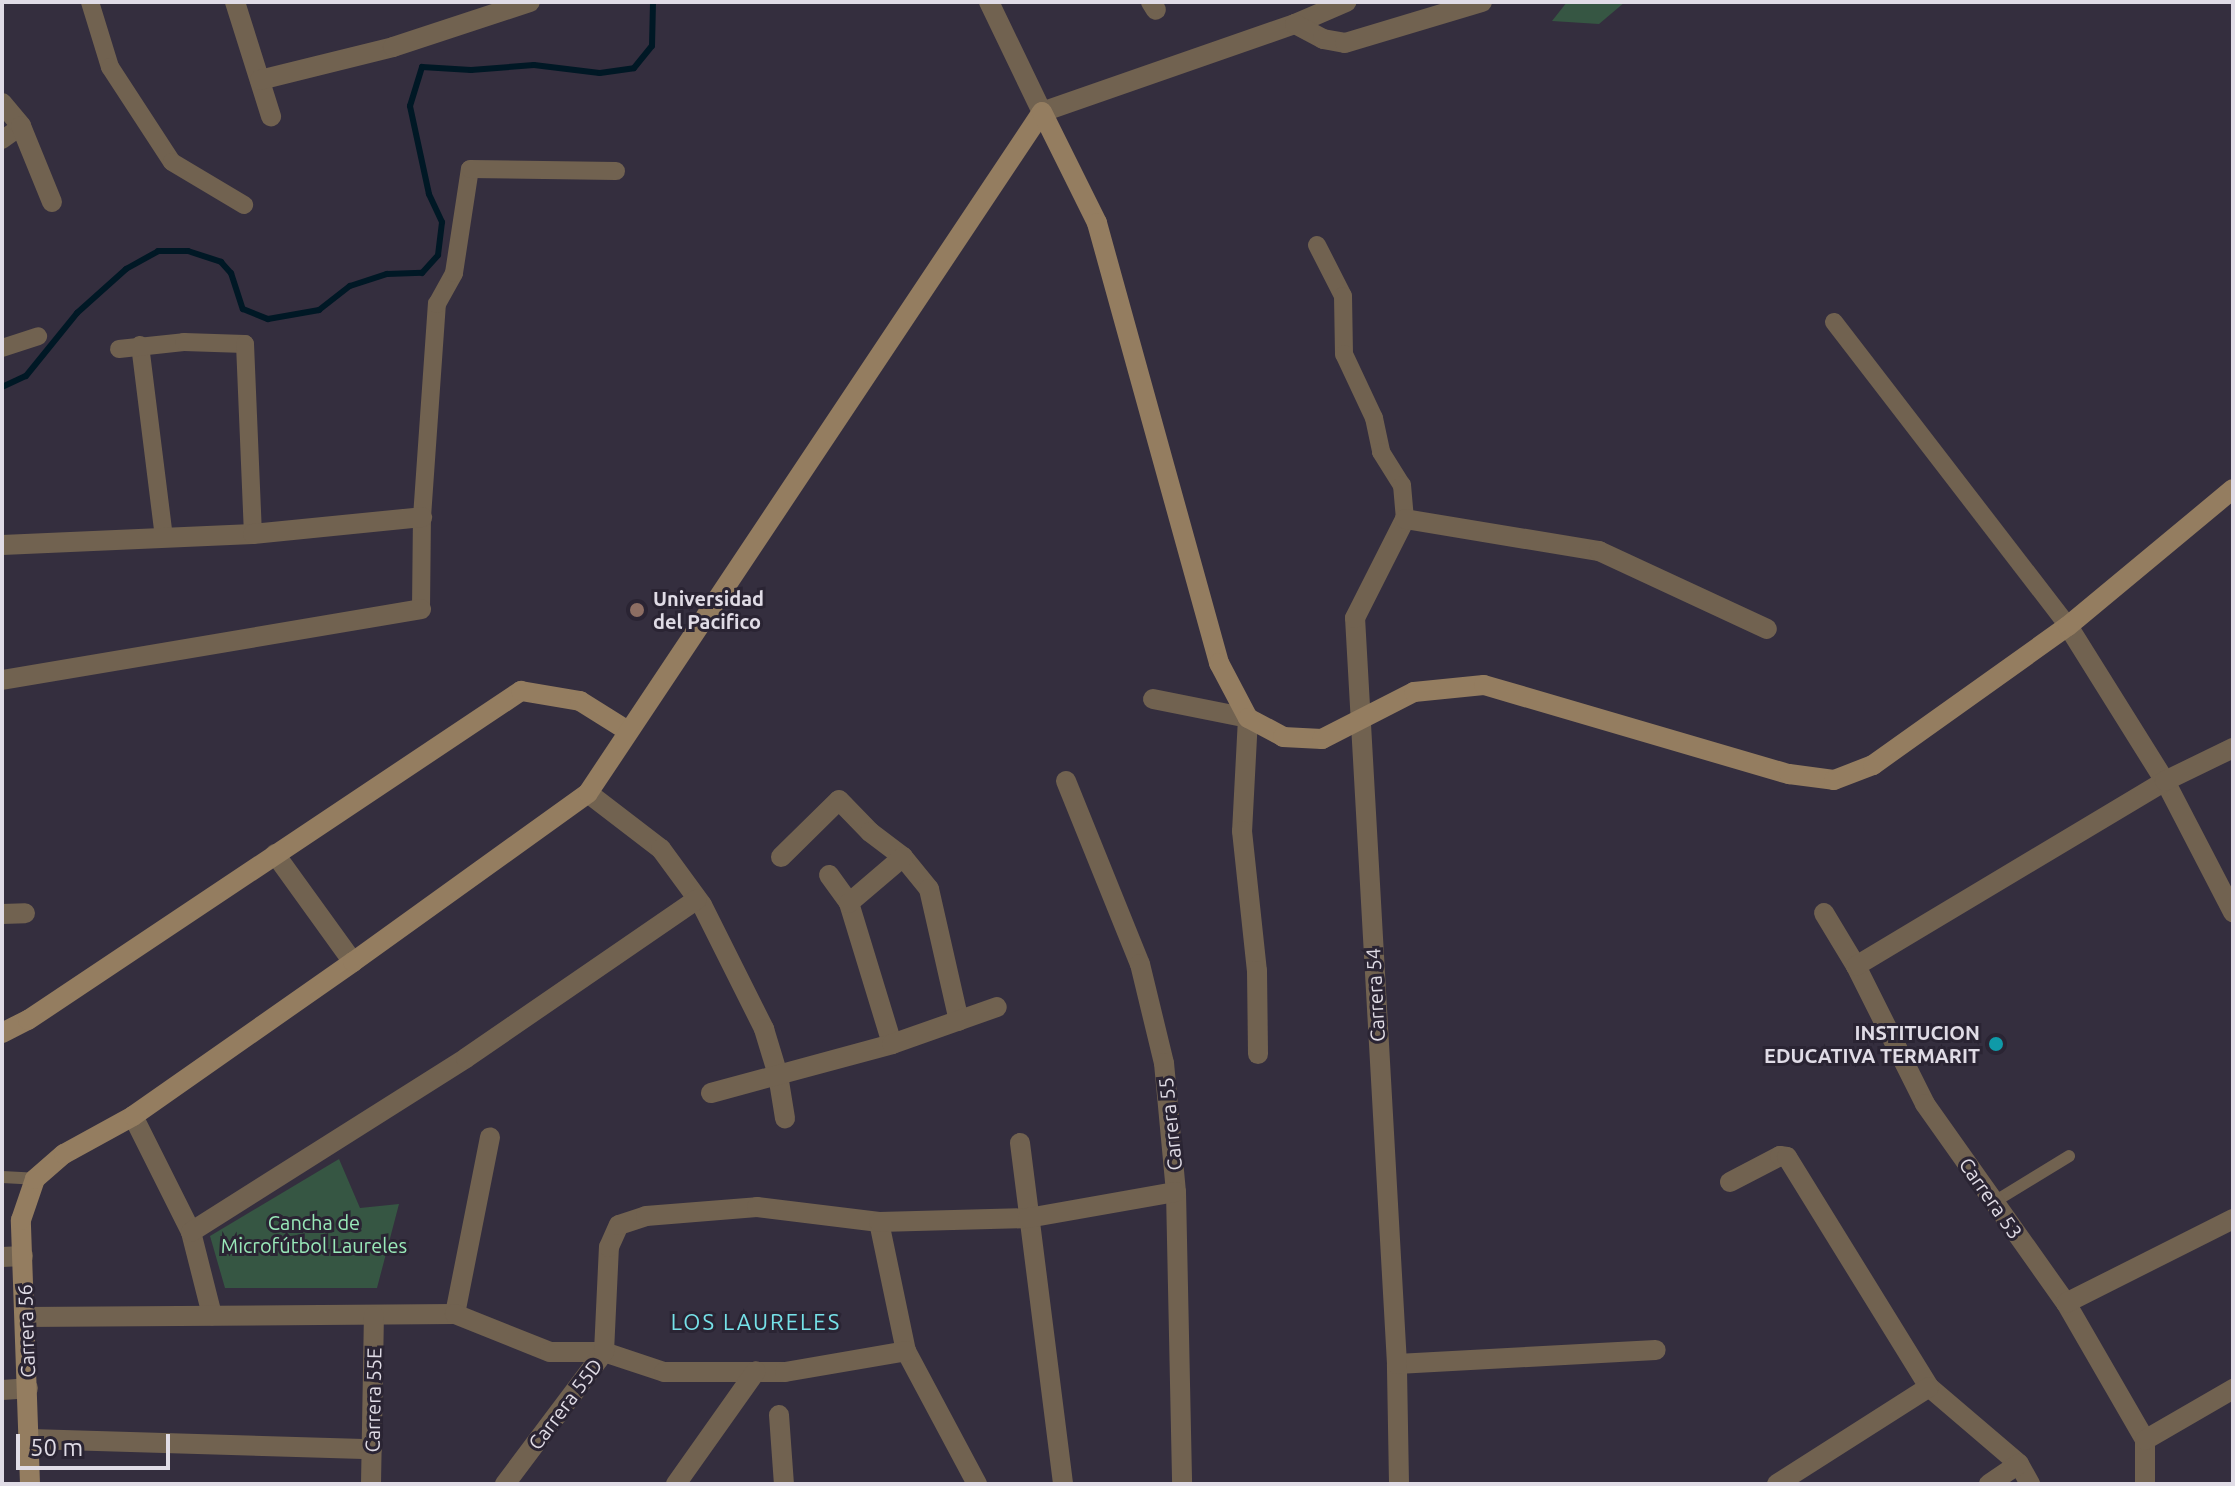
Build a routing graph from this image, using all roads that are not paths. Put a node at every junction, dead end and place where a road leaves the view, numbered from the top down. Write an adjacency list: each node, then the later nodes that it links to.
1 (90, 2): 16 (street)
2 (235, 2): 8 (street)
3 (530, 2): 8 (street)
4 (989, 2): 10 (street)
5 (1346, 2): 7 (street)
6 (1482, 2): 7 (street)
7 (1295, 24): 10 (street)
8 (260, 80): 11 (street)
9 (2, 103): 12 (street)
10 (1042, 112): 35 (main road); 36 (main road)
11 (271, 116)
12 (21, 126): 13 (street); 15 (street)
13 (2, 140)
14 (616, 171): 24 (street)
15 (52, 202)
16 (244, 205)
17 (1317, 245): 25 (street)
18 (1834, 322): 30 (street)
19 (38, 336): 21 (street)
20 (140, 345): 22 (street); 26 (street); 27 (street)
21 (2, 348)
22 (119, 349)
23 (2233, 489): 30 (main road)
24 (422, 517): 26 (street); 29 (street)
25 (1405, 519): 31 (street); 34 (street, Carrera 54)
26 (253, 534): 27 (street)
27 (164, 538): 28 (street)
28 (2, 545)
29 (421, 609): 32 (street)
30 (2068, 626): 34 (main road); 39 (street)
31 (1767, 629)
32 (2, 680)
33 (1153, 699): 35 (street)
34 (1361, 717): 35 (main road); 84 (street, Carrera 54)
35 (1248, 718): 58 (street)
36 (628, 731): 40 (main road); 41 (main road)
37 (2233, 748): 39 (street)
38 (1066, 781): 69 (street, Carrera 55)
39 (2165, 781): 45 (street); 53 (street)
40 (588, 793): 46 (street); 52 (main road)
41 (275, 854): 52 (street); 56 (main road)
42 (781, 857): 43 (street)
43 (903, 857): 47 (street); 55 (street)
44 (829, 875): 47 (street)
45 (2227, 889): 48 (street)
46 (697, 899): 59 (street); 74 (street)
47 (849, 903): 57 (street)
48 (2233, 912)
49 (25, 913): 51 (street)
50 (1824, 913): 53 (street, Carrera 53)
51 (2, 914)
52 (353, 962): 61 (main road)
53 (1856, 966): 70 (street, Carrera 53)
54 (997, 1007): 55 (street)
55 (959, 1021): 57 (street)
56 (2, 1033)
57 (892, 1044): 59 (street)
58 (1258, 1054)
59 (778, 1075): 60 (street); 62 (street)
60 (711, 1093)
61 (133, 1116): 67 (main road); 74 (street)
62 (785, 1118)
63 (490, 1137): 77 (street)
64 (1020, 1143): 71 (street)
65 (2069, 1156): 70 (lane)
66 (2, 1177): 67 (lane)
67 (35, 1179): 75 (main road, Carrera 56)
68 (1730, 1182): 86 (street)
69 (1176, 1192): 71 (street); 102 (street, Carrera 55)
70 (1994, 1202): 76 (street, Carrera 53)
71 (1028, 1218): 73 (street); 101 (street)
72 (2233, 1219): 76 (street)
73 (879, 1222): 82 (street); 83 (street, Carrera 55D)
74 (191, 1232): 78 (street)
75 (12, 1256): 80 (main road, Carrera 56)
76 (2066, 1303): 92 (street, Carrera 53)
77 (455, 1314): 79 (street); 83 (street)
78 (212, 1315): 79 (street); 80 (street)
79 (374, 1316): 93 (street, Carrera 55E)
80 (25, 1317): 87 (main road, Carrera 56)
81 (1656, 1350): 84 (street)
82 (906, 1351): 85 (street); 100 (street)
83 (604, 1352): 85 (street); 97 (street, Carrera 55D)
84 (1397, 1364): 103 (street, Carrera 54)
85 (756, 1371): 98 (street)
86 (1929, 1387): 94 (street); 104 (street)
87 (28, 1388): 89 (street); 91 (main road, Carrera 56)
88 (2233, 1389): 92 (street)
89 (2, 1390)
90 (779, 1415): 99 (street)
91 (30, 1439): 93 (street); 95 (main road, Carrera 56)
92 (2145, 1440): 107 (street, Carrera 53)
93 (372, 1449): 96 (street, Carrera 55E)
94 (2019, 1464): 105 (street); 106 (street)
95 (30, 1484)
96 (371, 1484)
97 (505, 1484)
98 (676, 1484)
99 (784, 1484)
100 (977, 1484)
101 (1063, 1484)
102 (1182, 1484)
103 (1399, 1484)
104 (1777, 1484)
105 (1989, 1484)
106 (2030, 1484)
107 (2145, 1484)

